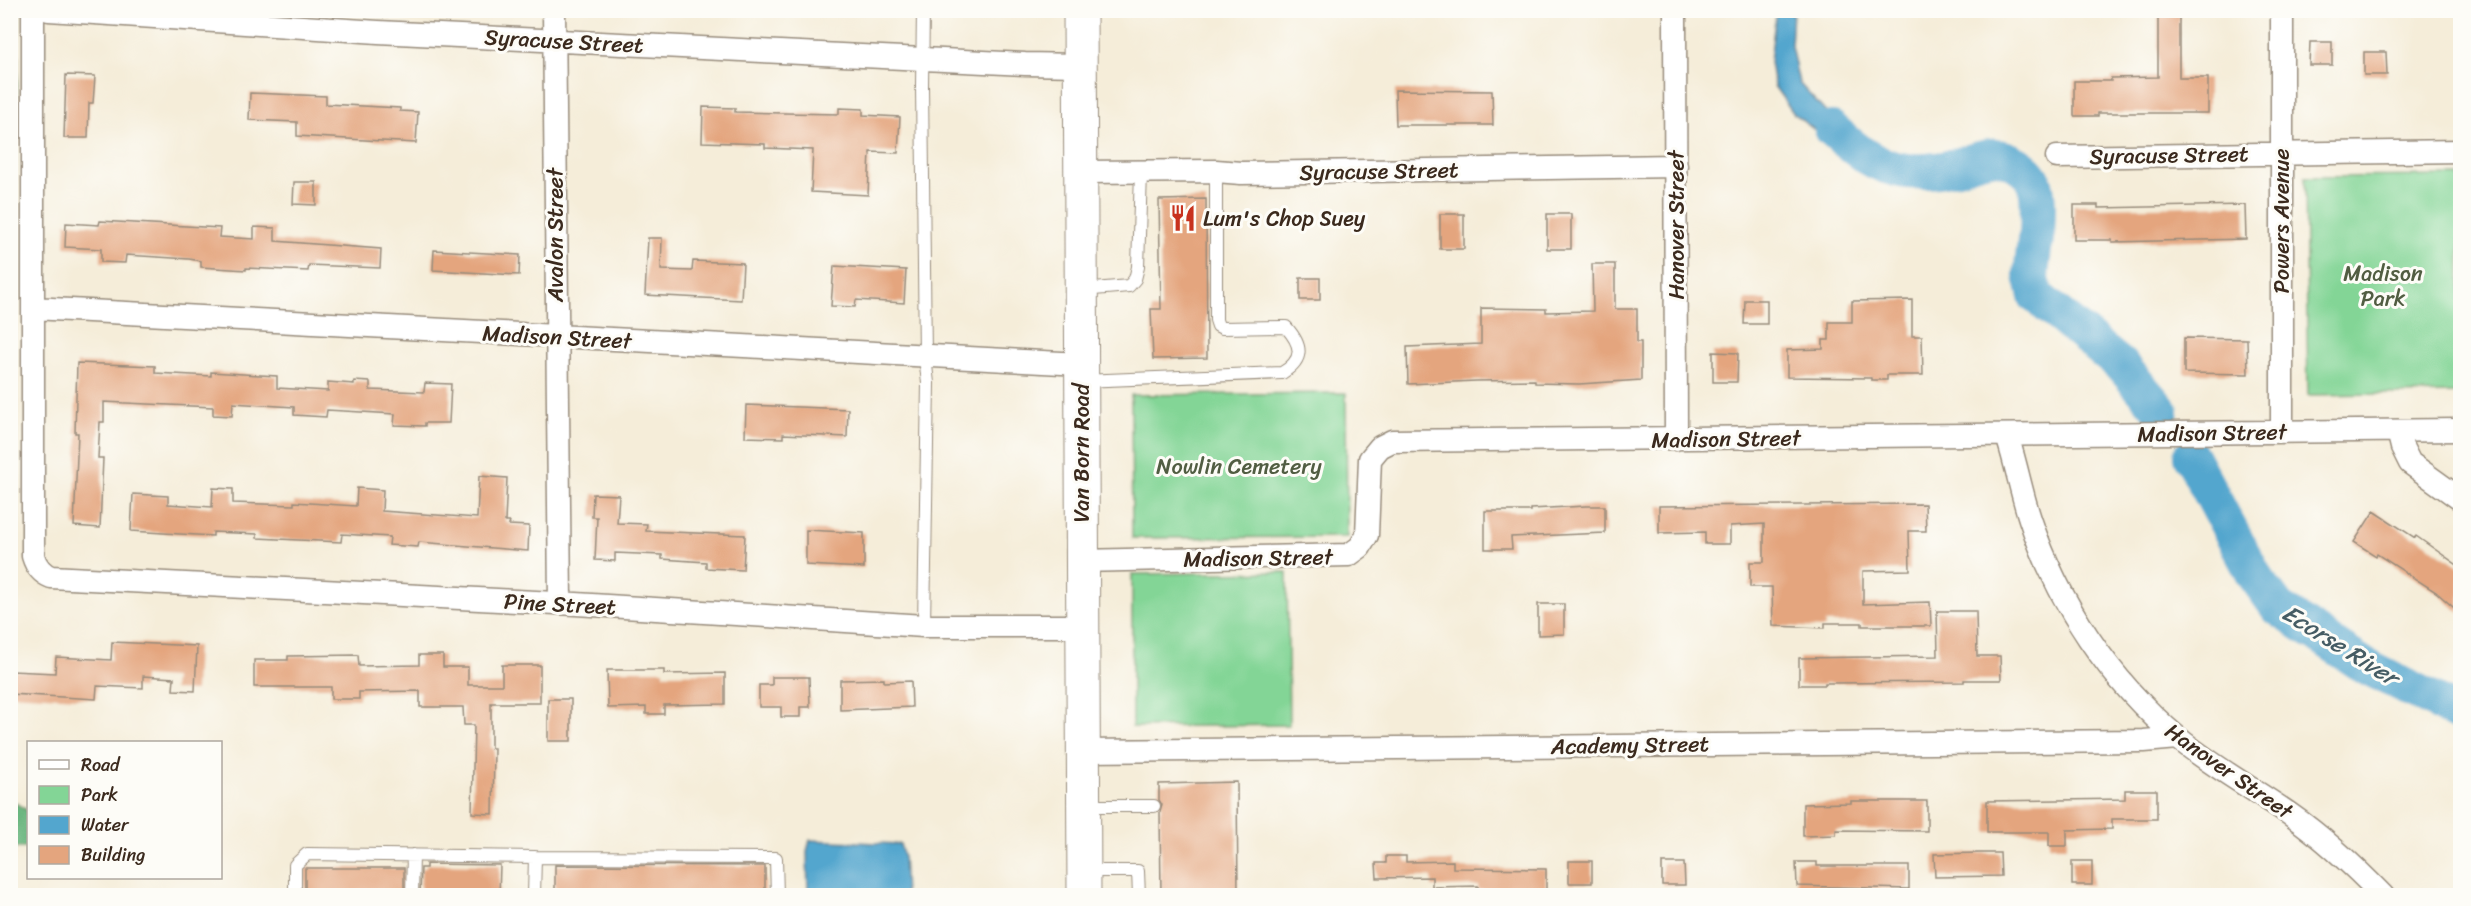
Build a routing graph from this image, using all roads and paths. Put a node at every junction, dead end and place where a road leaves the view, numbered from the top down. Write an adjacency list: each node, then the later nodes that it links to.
1 (33, 10): 19 (street)
2 (49, 10): 8 (street, Syracuse Street)
3 (554, 10): 8 (street, Avalon Street)
4 (923, 10): 9 (lane)
5 (1080, 10): 10 (main road, Van Born Road)
6 (1675, 10): 14 (street, Hanover Street)
7 (2282, 10): 12 (street, Powers Avenue)
8 (554, 40): 9 (street, Syracuse Street); 20 (street, Avalon Street)
9 (923, 57): 10 (street, Syracuse Street); 21 (lane)
10 (1080, 64): 16 (main road, Van Born Road)
11 (2460, 151): 12 (street, Syracuse Street)
12 (2281, 154): 13 (street, Syracuse Street); 25 (street, Powers Avenue)
13 (2057, 157)
14 (1677, 166): 15 (street, Syracuse Street); 27 (street, Hanover Street)
15 (1216, 171): 17 (street, Syracuse Street); 22 (lane)
16 (1081, 172): 17 (street, Syracuse Street); 18 (main road, Van Born Road)
17 (1140, 172): 18 (lane)
18 (1081, 290): 22 (main road, Van Born Road)
19 (33, 308): 20 (street, Madison Street); 30 (street, Pine Street)
20 (556, 337): 21 (street, Madison Street); 30 (street, Avalon Street)
21 (925, 357): 22 (street, Madison Street); 31 (lane)
22 (1081, 372): 29 (main road, Van Born Road)
23 (2460, 430): 24 (street, Madison Street)
24 (2398, 431): 25 (street, Madison Street); 28 (street)
25 (2282, 432): 26 (street, Madison Street)
26 (2007, 436): 27 (street, Madison Street); 33 (street, Hanover Street)
27 (1676, 439): 29 (street, Madison Street)
28 (2460, 499)
29 (1081, 561): 32 (main road, Van Born Road)
30 (560, 603): 31 (street, Pine Street)
31 (924, 626): 32 (street, Pine Street)
32 (1082, 626): 34 (main road, Van Born Road)
33 (2178, 738): 34 (street, Academy Street); 45 (street, Hanover Street)
34 (1082, 751): 35 (main road, Van Born Road)
35 (1083, 806): 36 (lane); 39 (main road, Van Born Road)
36 (1154, 806)
37 (413, 855): 38 (lane); 40 (lane); 41 (lane)
38 (535, 857): 42 (lane); 43 (lane)
39 (1084, 883): 44 (lane)
40 (295, 896)
41 (412, 896)
42 (534, 896)
43 (777, 896)
44 (1139, 896)
45 (2383, 896)

